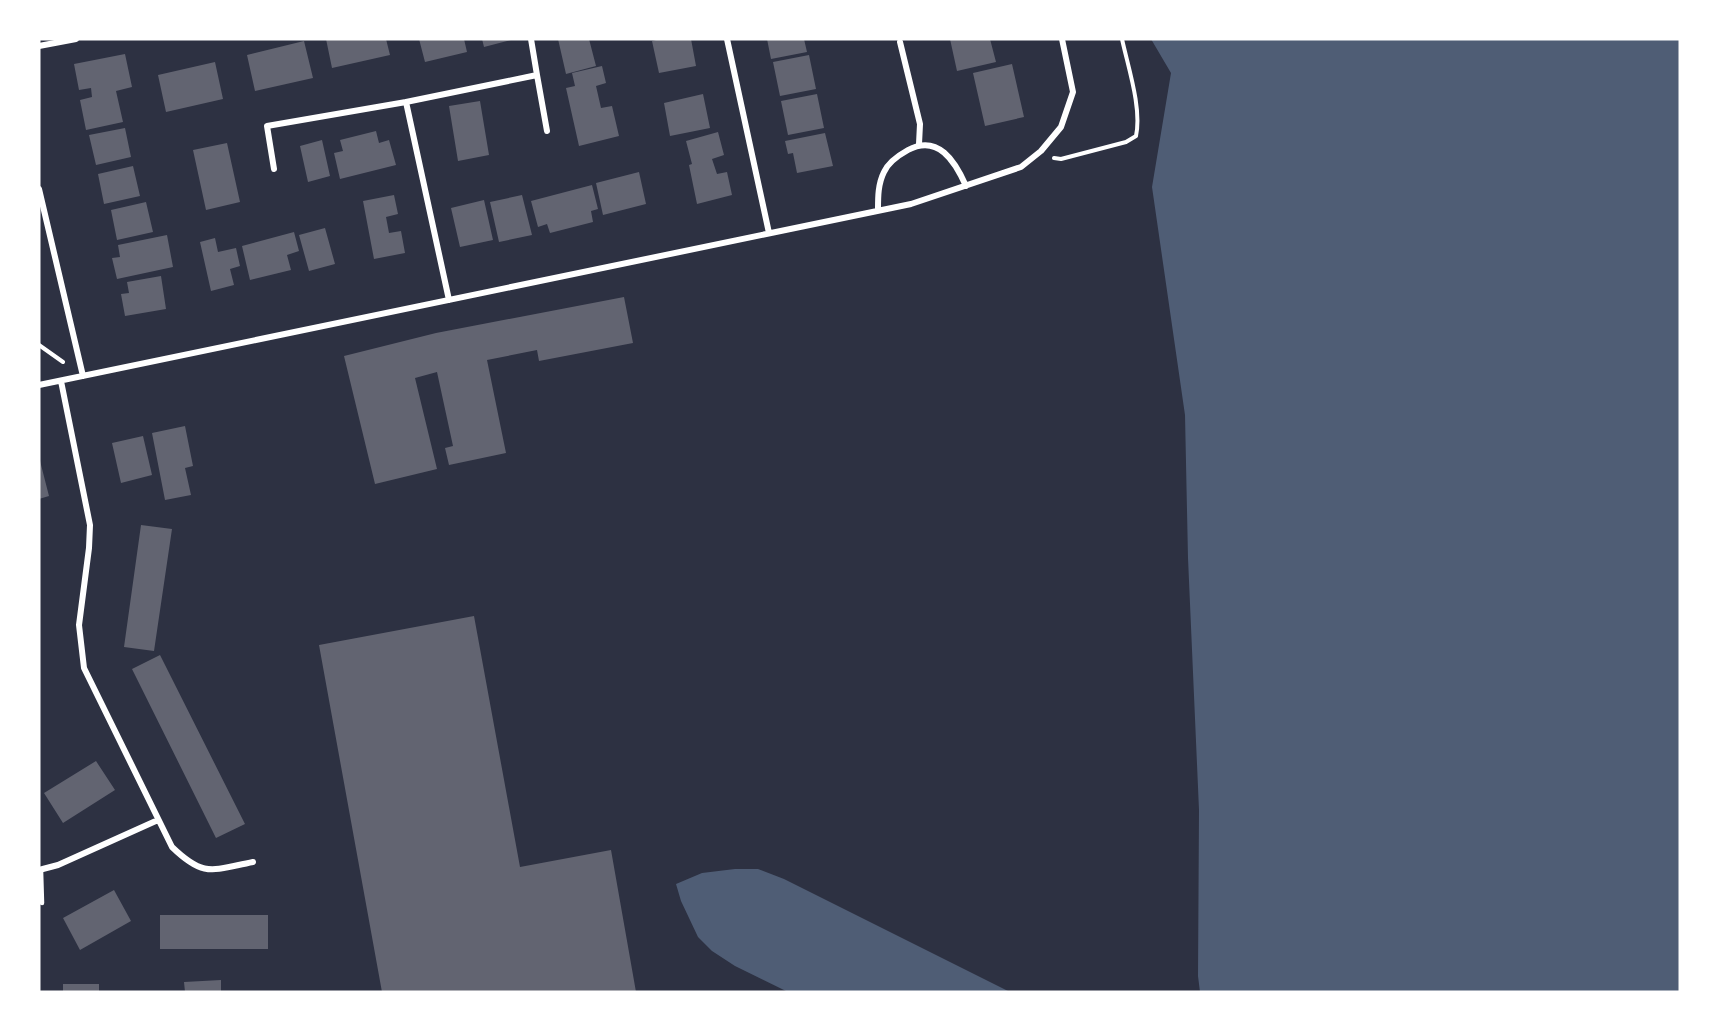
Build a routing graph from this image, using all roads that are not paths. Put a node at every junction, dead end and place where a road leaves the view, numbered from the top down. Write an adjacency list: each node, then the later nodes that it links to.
1 (76, 39): 6 (street)
2 (531, 39): 7 (street)
3 (727, 39): 15 (street)
4 (1062, 39): 12 (street)
5 (900, 42): 10 (street)
6 (39, 46)
7 (537, 75): 8 (street); 9 (street)
8 (406, 102): 11 (street); 16 (street)
9 (548, 131)
10 (919, 144): 12 (street); 14 (street)
11 (274, 170)
12 (966, 186): 14 (street)
13 (39, 189): 17 (street)
14 (878, 209): 15 (street)
15 (769, 233): 16 (street)
16 (449, 300): 17 (street)
17 (83, 376): 18 (street)
18 (61, 381): 19 (street); 20 (street)
19 (39, 385)
20 (158, 820): 21 (street); 22 (street)
21 (253, 862)
22 (40, 870): 23 (lane)
23 (42, 903)

